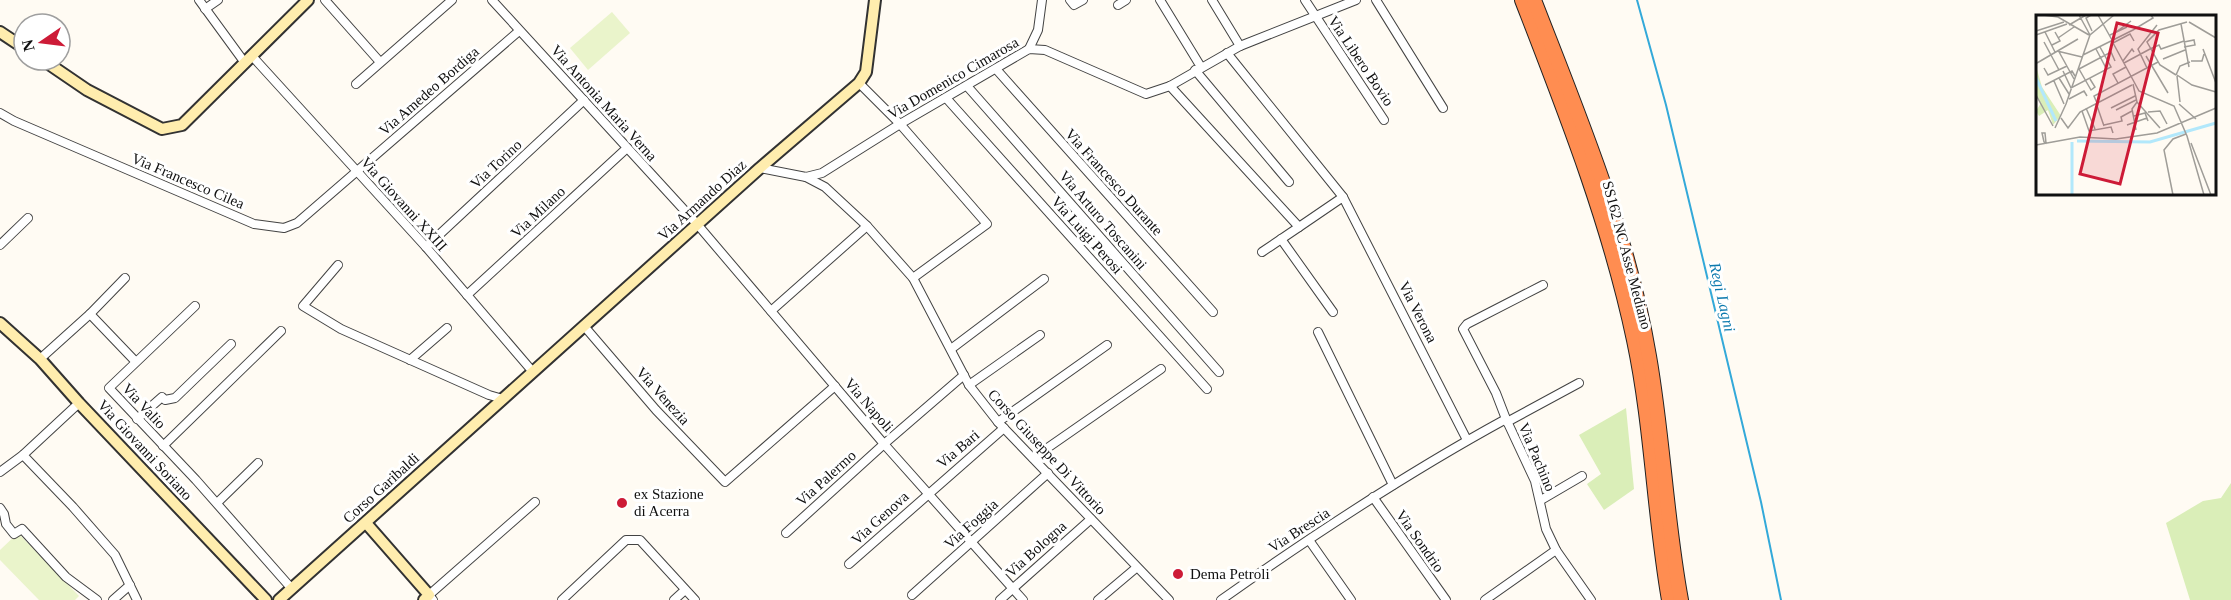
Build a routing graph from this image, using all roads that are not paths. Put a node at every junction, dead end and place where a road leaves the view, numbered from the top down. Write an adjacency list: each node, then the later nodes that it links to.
1 (199, 0): 20 (street, Via Giovanni XXIII)
2 (218, 0): 20 (street)
3 (308, 0): 26 (main road)
4 (325, 0): 27 (street)
5 (452, 0): 27 (street)
6 (492, 0): 22 (street, Via Antonia Maria Verna)
7 (875, 0): 31 (main road)
8 (1042, 0): 24 (street)
9 (1071, 0): 10 (street)
10 (1083, 0)
11 (1126, 0): 19 (street)
12 (1160, 0): 29 (street)
13 (1212, 0): 23 (street)
14 (1305, 0): 21 (street, Via Libero Bovio)
15 (1356, 0): 21 (street, Via Domenico Cimarosa)
16 (1376, 0): 37 (street)
17 (1522, 0): 138 (highway, SS162 NC Asse Mediano)
18 (1534, 0): 139 (highway, SS162 NC Asse Mediano)
19 (1118, 5)
20 (205, 9): 26 (street, Via Giovanni XXIII)
21 (1315, 16): 23 (street, Via Domenico Cimarosa); 39 (street, Via Libero Bovio)
22 (519, 31): 36 (street, Via Antonia Maria Verna); 43 (street, Via Amedeo Bordiga)
23 (1240, 46): 25 (street, Via Domenico Cimarosa)
24 (1029, 49): 28 (street, Via Domenico Cimarosa); 34 (street, Via Domenico Cimarosa)
25 (1227, 53): 29 (street, Via Domenico Cimarosa); 46 (street, Via Verona)
26 (249, 60): 30 (main road); 43 (street, Via Giovanni XXIII)
27 (380, 62): 32 (street)
28 (996, 69): 33 (street, Via Domenico Cimarosa); 63 (street, Via Francesco Durante)
29 (1198, 69): 34 (street, Via Domenico Cimarosa); 45 (street)
30 (61, 72)
31 (859, 83): 40 (street); 42 (main road, Via Armando Diaz)
32 (356, 84)
33 (967, 86): 35 (street, Via Domenico Cimarosa); 80 (street, Via Arturo Toscanini)
34 (1170, 86): 50 (street)
35 (947, 99): 40 (street, Via Domenico Cimarosa); 85 (street, Via Luigi Perosi)
36 (584, 100): 41 (street, Via Antonia Maria Verna); 53 (street, Via Torino)
37 (1443, 108)
38 (0, 113): 43 (street, Via Francesco Cilea)
39 (1384, 120)
40 (900, 124): 44 (street, Via Domenico Cimarosa); 57 (street)
41 (627, 148): 48 (street, Via Antonia Maria Verna); 60 (street, Via Milano)
42 (760, 168): 44 (street); 48 (main road, Via Armando Diaz)
43 (357, 172): 53 (street, Via Giovanni XXIII)
44 (806, 177): 49 (street, Corso Giuseppe Di Vittorio)
45 (1289, 182)
46 (1343, 197): 50 (street); 91 (street, Via Verona)
47 (28, 218): 52 (street)
48 (697, 224): 62 (street, Via Napoli); 67 (main road, Via Armando Diaz)
49 (867, 226): 57 (street, Corso Giuseppe Di Vittorio); 62 (street)
50 (1299, 227): 51 (street)
51 (1281, 239): 54 (street); 64 (street)
52 (0, 245)
53 (426, 247): 60 (street, Via Giovanni XXIII)
54 (1262, 252)
55 (338, 265): 76 (street)
56 (125, 278): 65 (street)
57 (913, 278): 74 (street, Corso Giuseppe Di Vittorio)
58 (1044, 279): 74 (street)
59 (1544, 285): 89 (street, Via Pachino)
60 (467, 295): 79 (street, Via Giovanni XXIII)
61 (195, 306): 77 (street, Via Valio)
62 (771, 311): 84 (street, Via Napoli)
63 (1213, 312)
64 (1333, 312)
65 (90, 314): 75 (street); 77 (street)
66 (0, 323): 75 (main road, Via Giovanni Soriano)
67 (584, 326): 79 (main road, Via Armando Diaz); 84 (street, Via Venezia)
68 (447, 328): 76 (street)
69 (281, 332): 93 (street)
70 (1318, 332): 100 (street)
71 (1040, 335): 83 (street)
72 (231, 344): 88 (street)
73 (1107, 345): 90 (street, Via Bari)
74 (951, 349): 81 (street, Corso Giuseppe Di Vittorio)
75 (40, 359): 87 (main road, Via Giovanni Soriano)
76 (410, 360): 86 (street)
77 (135, 362): 88 (street, Via Valio)
78 (1161, 369): 95 (street)
79 (533, 372): 86 (main road, Via Armando Diaz)
80 (1219, 372)
81 (964, 375): 83 (street, Corso Giuseppe Di Vittorio); 92 (street, Via Palermo)
82 (1579, 383): 89 (street, Via Brescia)
83 (969, 385): 90 (street, Corso Giuseppe Di Vittorio)
84 (835, 386): 92 (street, Via Napoli)
85 (1207, 389)
86 (503, 399): 108 (main road, Corso Garibaldi)
87 (79, 403): 94 (street); 124 (main road, Via Giovanni Soriano)
88 (137, 419): 93 (street, Via Valio)
89 (1506, 421): 91 (street, Via Brescia); 103 (street, Via Pachino)
90 (1001, 425): 95 (street, Corso Giuseppe Di Vittorio); 101 (street, Via Bari)
91 (1467, 440): 100 (street, Via Brescia)
92 (884, 444): 101 (street, Via Napoli); 109 (street, Via Palermo)
93 (163, 446): 105 (street, Via Valio)
94 (23, 455): 97 (street); 115 (street)
95 (1033, 458): 98 (street, Corso Giuseppe Di Vittorio)
96 (258, 463): 105 (street)
97 (0, 472)
98 (1048, 473): 107 (street, Corso Giuseppe Di Vittorio); 111 (street, Via Foggia)
99 (1582, 476): 103 (street)
100 (1393, 484): 102 (street, Via Brescia)
101 (929, 492): 111 (street, Via Napoli); 113 (street, Via Genova)
102 (1373, 497): 110 (street, Via Brescia); 135 (street, Via Sondrio)
103 (1541, 500): 112 (street, Via Pachino)
104 (535, 502): 120 (street)
105 (217, 503): 117 (street, Via Valio)
106 (0, 508): 121 (street)
107 (1091, 519): 114 (street, Corso Giuseppe Di Vittorio); 116 (street, Via Bologna)
108 (366, 523): 117 (main road, Corso Garibaldi); 120 (main road)
109 (786, 533)
110 (1309, 540): 133 (street, Via Brescia); 134 (street)
111 (972, 541): 116 (street, Via Napoli); 119 (street, Via Foggia)
112 (1556, 550): 136 (street); 137 (street, Via Pachino)
113 (849, 564)
114 (1136, 568): 131 (street); 132 (street, Corso Giuseppe Di Vittorio)
115 (130, 585): 122 (street); 123 (street)
116 (1012, 588): 129 (street, Via Bologna); 130 (street, Via Napoli)
117 (291, 589): 125 (main road, Corso Garibaldi)
118 (685, 590): 126 (street); 127 (street); 128 (street)
119 (912, 595)
120 (429, 598)
121 (97, 600)
122 (113, 600)
123 (137, 600)
124 (266, 600)
125 (279, 600)
126 (562, 600)
127 (674, 600)
128 (695, 600)
129 (1000, 600)
130 (1023, 600)
131 (1098, 600)
132 (1169, 600)
133 (1221, 600)
134 (1351, 600)
135 (1446, 600)
136 (1485, 600)
137 (1591, 600)
138 (1669, 600)
139 (1681, 600)

